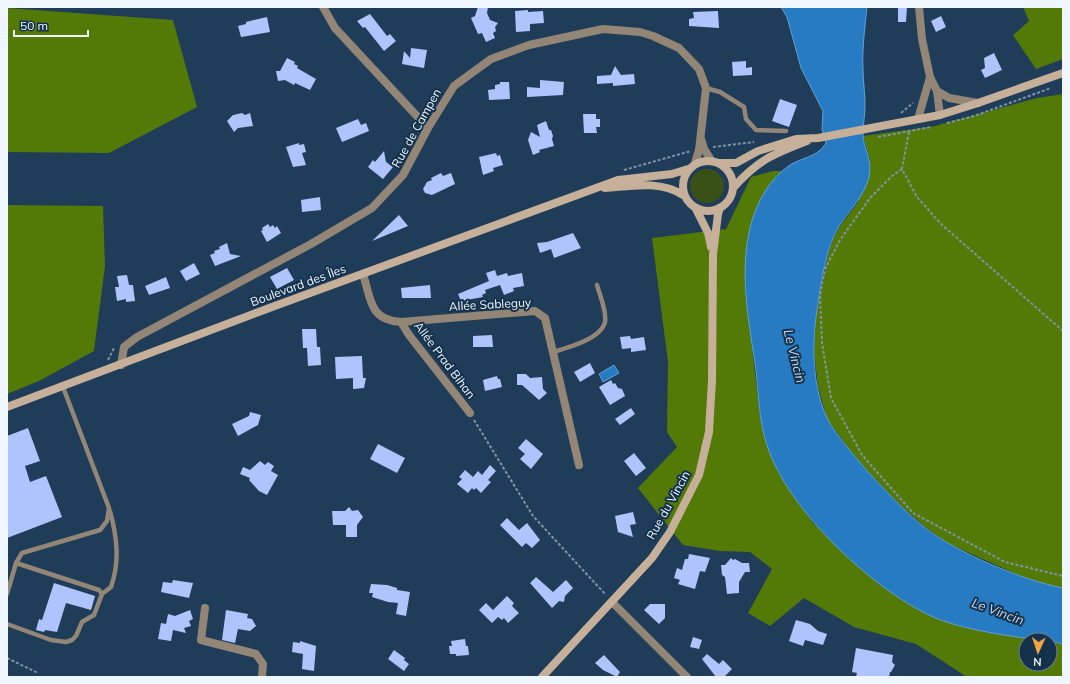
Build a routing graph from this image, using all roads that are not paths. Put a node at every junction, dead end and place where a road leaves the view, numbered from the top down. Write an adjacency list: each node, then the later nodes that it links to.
1 (323, 7): 10 (street)
2 (918, 7): 4 (street)
3 (1063, 73): 7 (main road)
4 (930, 77): 6 (street); 9 (street)
5 (706, 88): 10 (street, Rue de Campen); 11 (lane); 12 (street, Rue de Campen)
6 (937, 91): 7 (street); 8 (street)
7 (978, 104): 8 (main road)
8 (940, 115): 9 (main road)
9 (918, 119): 13 (main road)
10 (428, 128): 26 (street, Rue de Campen)
11 (786, 131)
12 (700, 136): 14 (street, Rue de Campen); 15 (street, Rue de Campen)
13 (818, 138): 14 (main road); 17 (main road)
14 (715, 161): 15 (main road); 17 (main road)
15 (692, 166): 16 (main road, Boulevard des Îles); 18 (main road)
16 (599, 188): 18 (main road, Boulevard des Îles); 22 (main road, Boulevard des Îles)
17 (733, 188): 20 (main road)
18 (683, 195): 19 (main road)
19 (696, 208): 20 (main road); 21 (main road, Rue du Vincin)
20 (720, 208): 21 (main road, Rue du Vincin)
21 (713, 254): 36 (main road, Rue du Vincin)
22 (363, 274): 24 (street, Allée Sableguy); 26 (main road, Boulevard des Îles)
23 (598, 286): 25 (lane)
24 (401, 322): 25 (street, Allée Sableguy); 29 (street, Allée Prad Bihan)
25 (553, 352): 30 (street, Allée Sableguy)
26 (121, 364): 27 (main road, Boulevard des Îles)
27 (63, 387): 28 (main road, Boulevard des Îles); 31 (lane)
28 (7, 407)
29 (470, 413)
30 (579, 465)
31 (109, 508): 32 (lane); 35 (lane)
32 (16, 563): 33 (lane); 35 (lane)
33 (9, 578): 34 (lane)
34 (7, 594)
35 (102, 594): 38 (lane)
36 (612, 602): 40 (main road, Rue du Vincin); 41 (street)
37 (205, 608): 39 (street)
38 (7, 624)
39 (262, 677)
40 (542, 677)
41 (687, 677)

